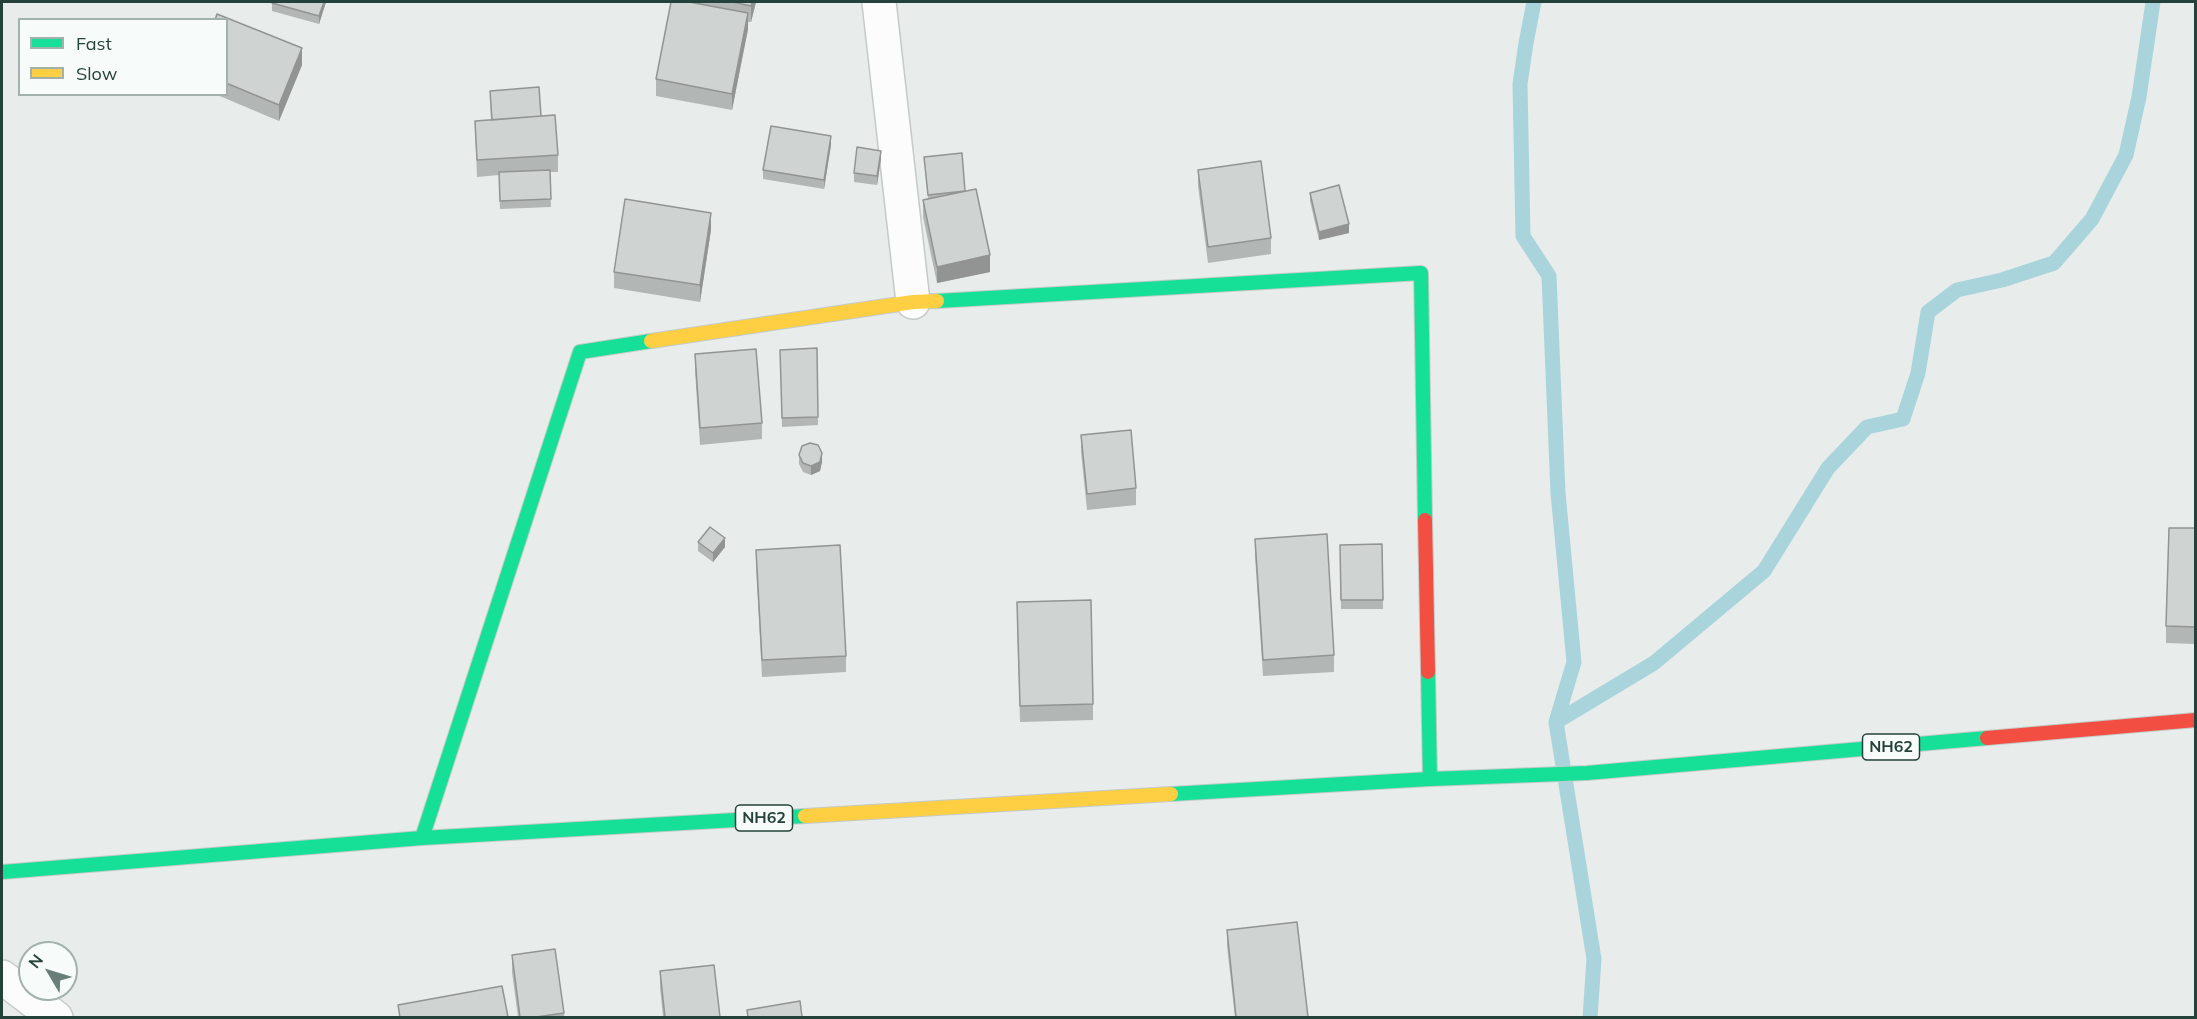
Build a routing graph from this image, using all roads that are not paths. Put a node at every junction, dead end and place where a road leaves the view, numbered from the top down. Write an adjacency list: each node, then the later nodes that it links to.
1 (879, 2): 2 (street)
2 (913, 302): 4 (main road); 5 (main road)
3 (2196, 720): 4 (main road, NH62)
4 (1430, 779): 5 (main road, NH62)
5 (422, 838): 6 (main road, NH62)
6 (2, 872)
7 (2, 977): 8 (street)
8 (56, 1017)

